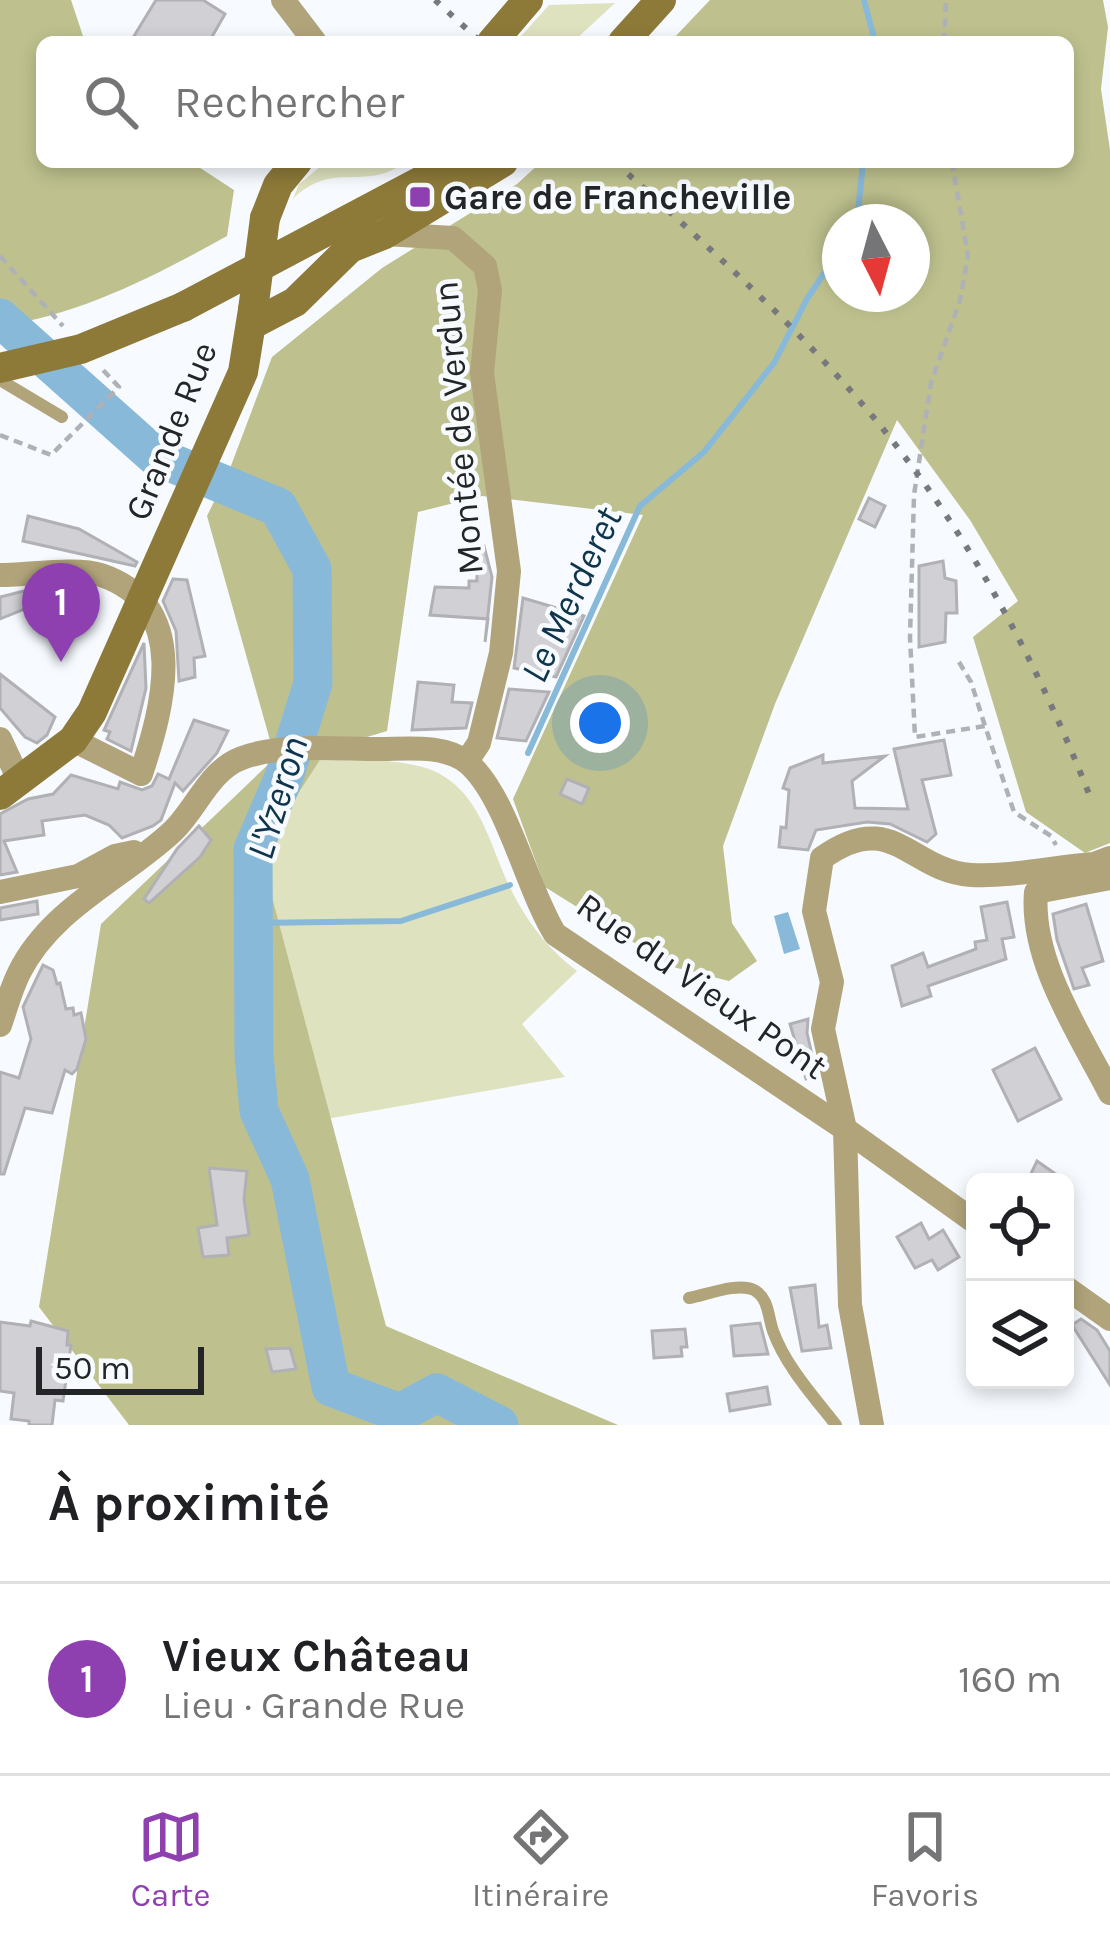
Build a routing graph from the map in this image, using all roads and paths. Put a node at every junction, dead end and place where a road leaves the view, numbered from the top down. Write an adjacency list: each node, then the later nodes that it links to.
1 (528, 0): 4 (street)
2 (662, 0): 5 (street)
3 (946, 0): 6 (path)
4 (497, 36)
5 (626, 36)
6 (944, 36)
7 (292, 168): 15 (street, Grande Rue, bridge)
8 (446, 168): 17 (street, bridge)
9 (494, 168): 11 (street, Grande Rue)
10 (953, 168): 25 (path)
11 (449, 197): 12 (street, Grande Rue); 13 (street, Montée de Verdun)
12 (385, 234): 13 (street, Montée de Verdun); 15 (street, Grande Rue)
13 (452, 238): 28 (street, Montée de Verdun)
14 (0, 256): 16 (path)
15 (252, 318): 23 (street, Grande Rue)
16 (74, 338)
17 (0, 368)
18 (104, 371): 21 (path)
19 (0, 380): 20 (lane)
20 (62, 417)
21 (0, 435)
22 (0, 575): 23 (street)
23 (146, 589): 27 (street, Grande Rue); 27 (street)
24 (959, 662): 25 (path)
25 (985, 726): 32 (path)
26 (0, 739): 29 (street)
27 (73, 740): 29 (street, Grande Rue)
28 (467, 761): 30 (street); 37 (street, Rue du Vieux Pont)
29 (10, 788)
30 (148, 850): 34 (street); 35 (street)
31 (1110, 858): 32 (street)
32 (1068, 866): 37 (street)
33 (1110, 878): 36 (street)
34 (0, 892)
35 (0, 1025)
36 (1110, 1093)
37 (845, 1129): 38 (street, Rue du Vieux Pont); 43 (street)
38 (966, 1216)
39 (1074, 1293): 41 (street)
40 (689, 1298): 42 (lane)
41 (1110, 1319)
42 (836, 1425)
43 (872, 1425)

